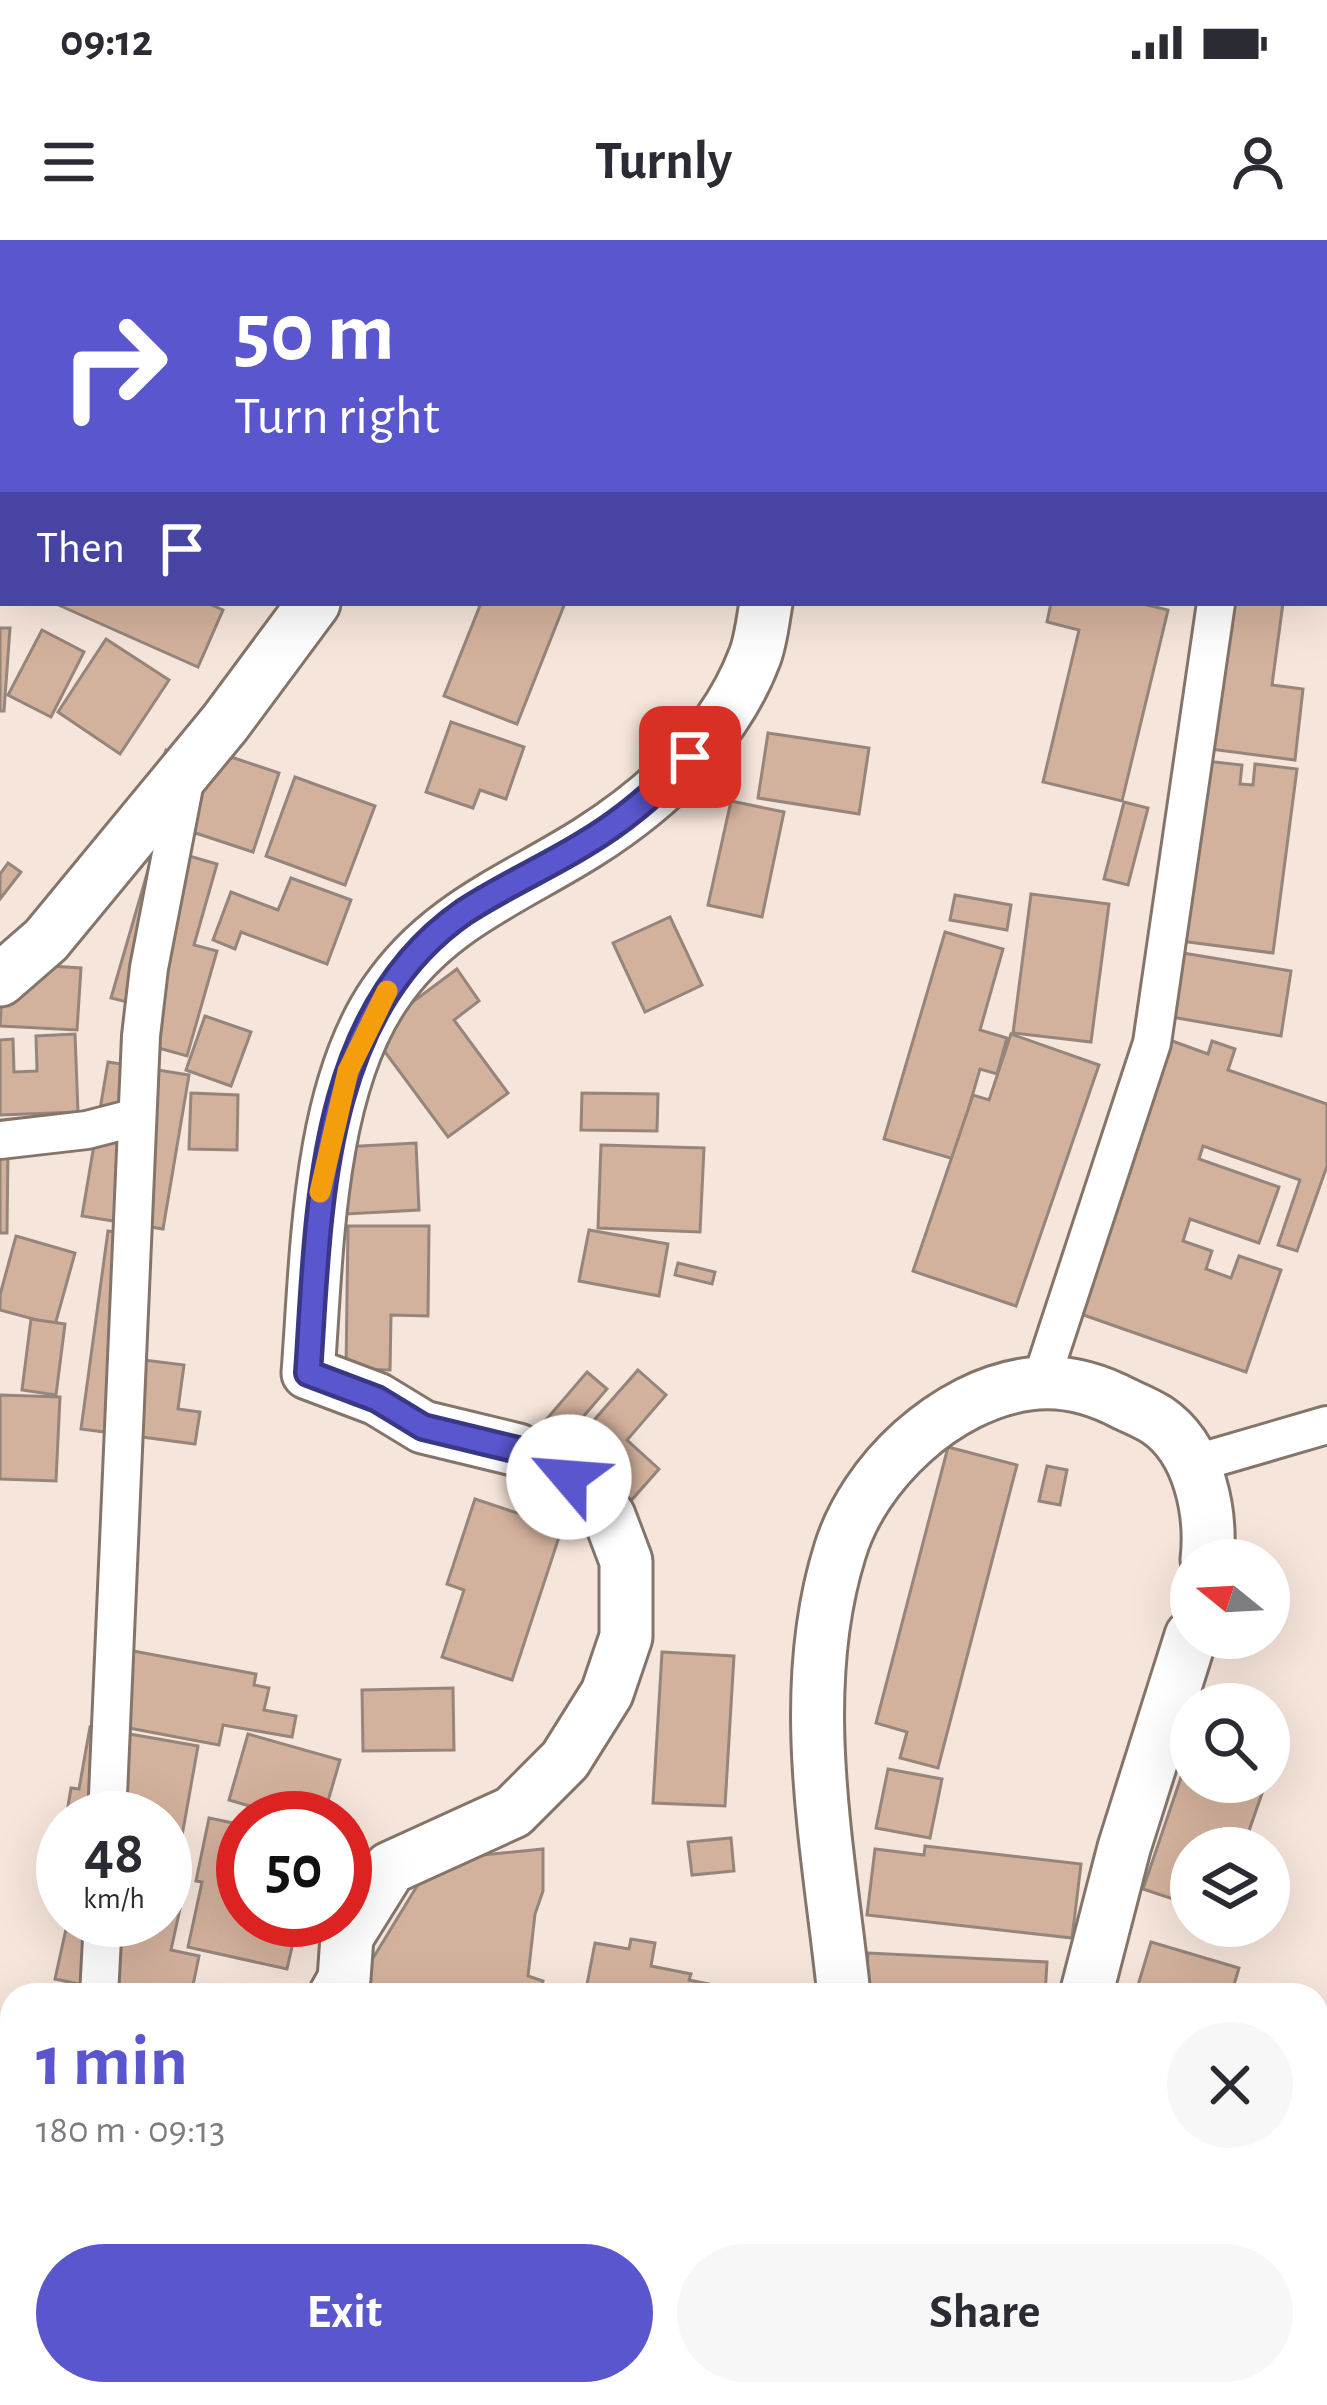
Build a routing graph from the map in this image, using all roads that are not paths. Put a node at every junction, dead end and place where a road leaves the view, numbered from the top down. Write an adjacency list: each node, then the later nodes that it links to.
1 (765, 606): 16 (main road)
2 (1216, 606): 8 (street)
3 (298, 616): 4 (main road)
4 (188, 768): 5 (main road); 6 (street)
5 (0, 980)
6 (137, 1117): 7 (street); 13 (street)
7 (0, 1140)
8 (1040, 1384): 10 (main road); 17 (main road)
9 (1326, 1425): 10 (street)
10 (1193, 1464): 11 (main road)
11 (1209, 1539)
12 (1184, 1659): 18 (main road)
13 (108, 1791)
14 (102, 1947): 15 (street)
15 (100, 1983)
16 (342, 1983)
17 (843, 1983)
18 (1089, 1983)

